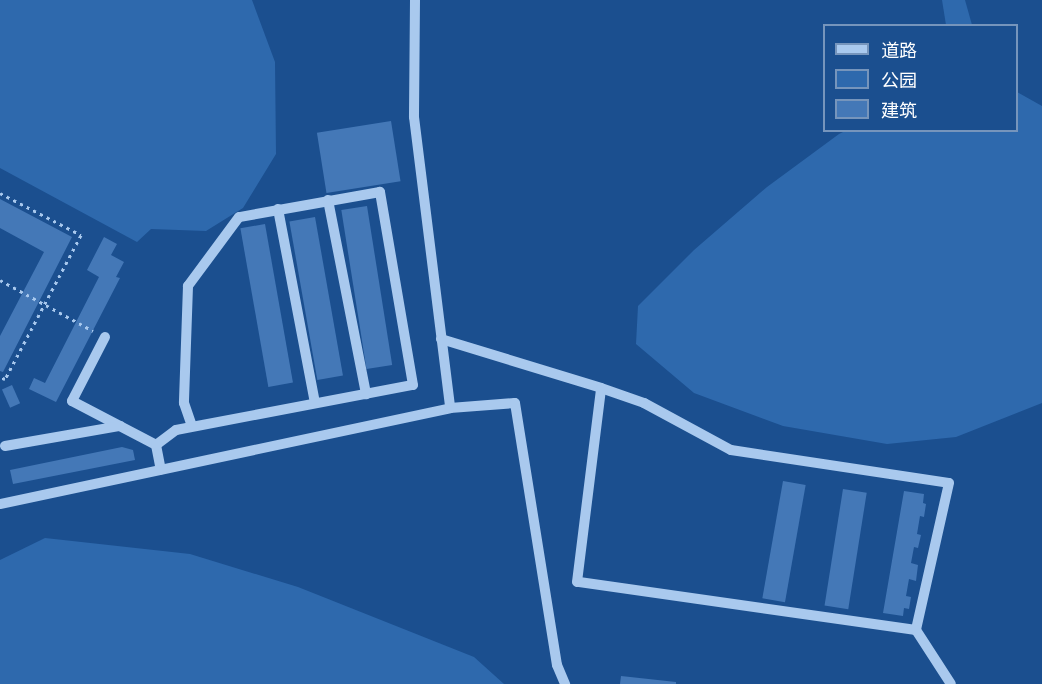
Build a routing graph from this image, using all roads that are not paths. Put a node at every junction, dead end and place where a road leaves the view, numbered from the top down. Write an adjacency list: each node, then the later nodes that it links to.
1 (415, 0): 5 (street)
2 (328, 200): 3 (street); 7 (street); 7 (street)
3 (278, 209): 8 (street); 11 (street)
4 (105, 338): 10 (street)
5 (441, 339): 6 (street); 9 (street)
6 (601, 388): 16 (street); 16 (street)
7 (366, 394): 8 (street)
8 (315, 403): 11 (street)
9 (450, 408): 14 (street); 17 (street)
10 (120, 426): 12 (street); 13 (street)
11 (192, 426): 12 (street)
12 (156, 444): 14 (street)
13 (5, 446)
14 (161, 470): 15 (street)
15 (0, 504)
16 (916, 630): 18 (street)
17 (565, 684)
18 (951, 684)

